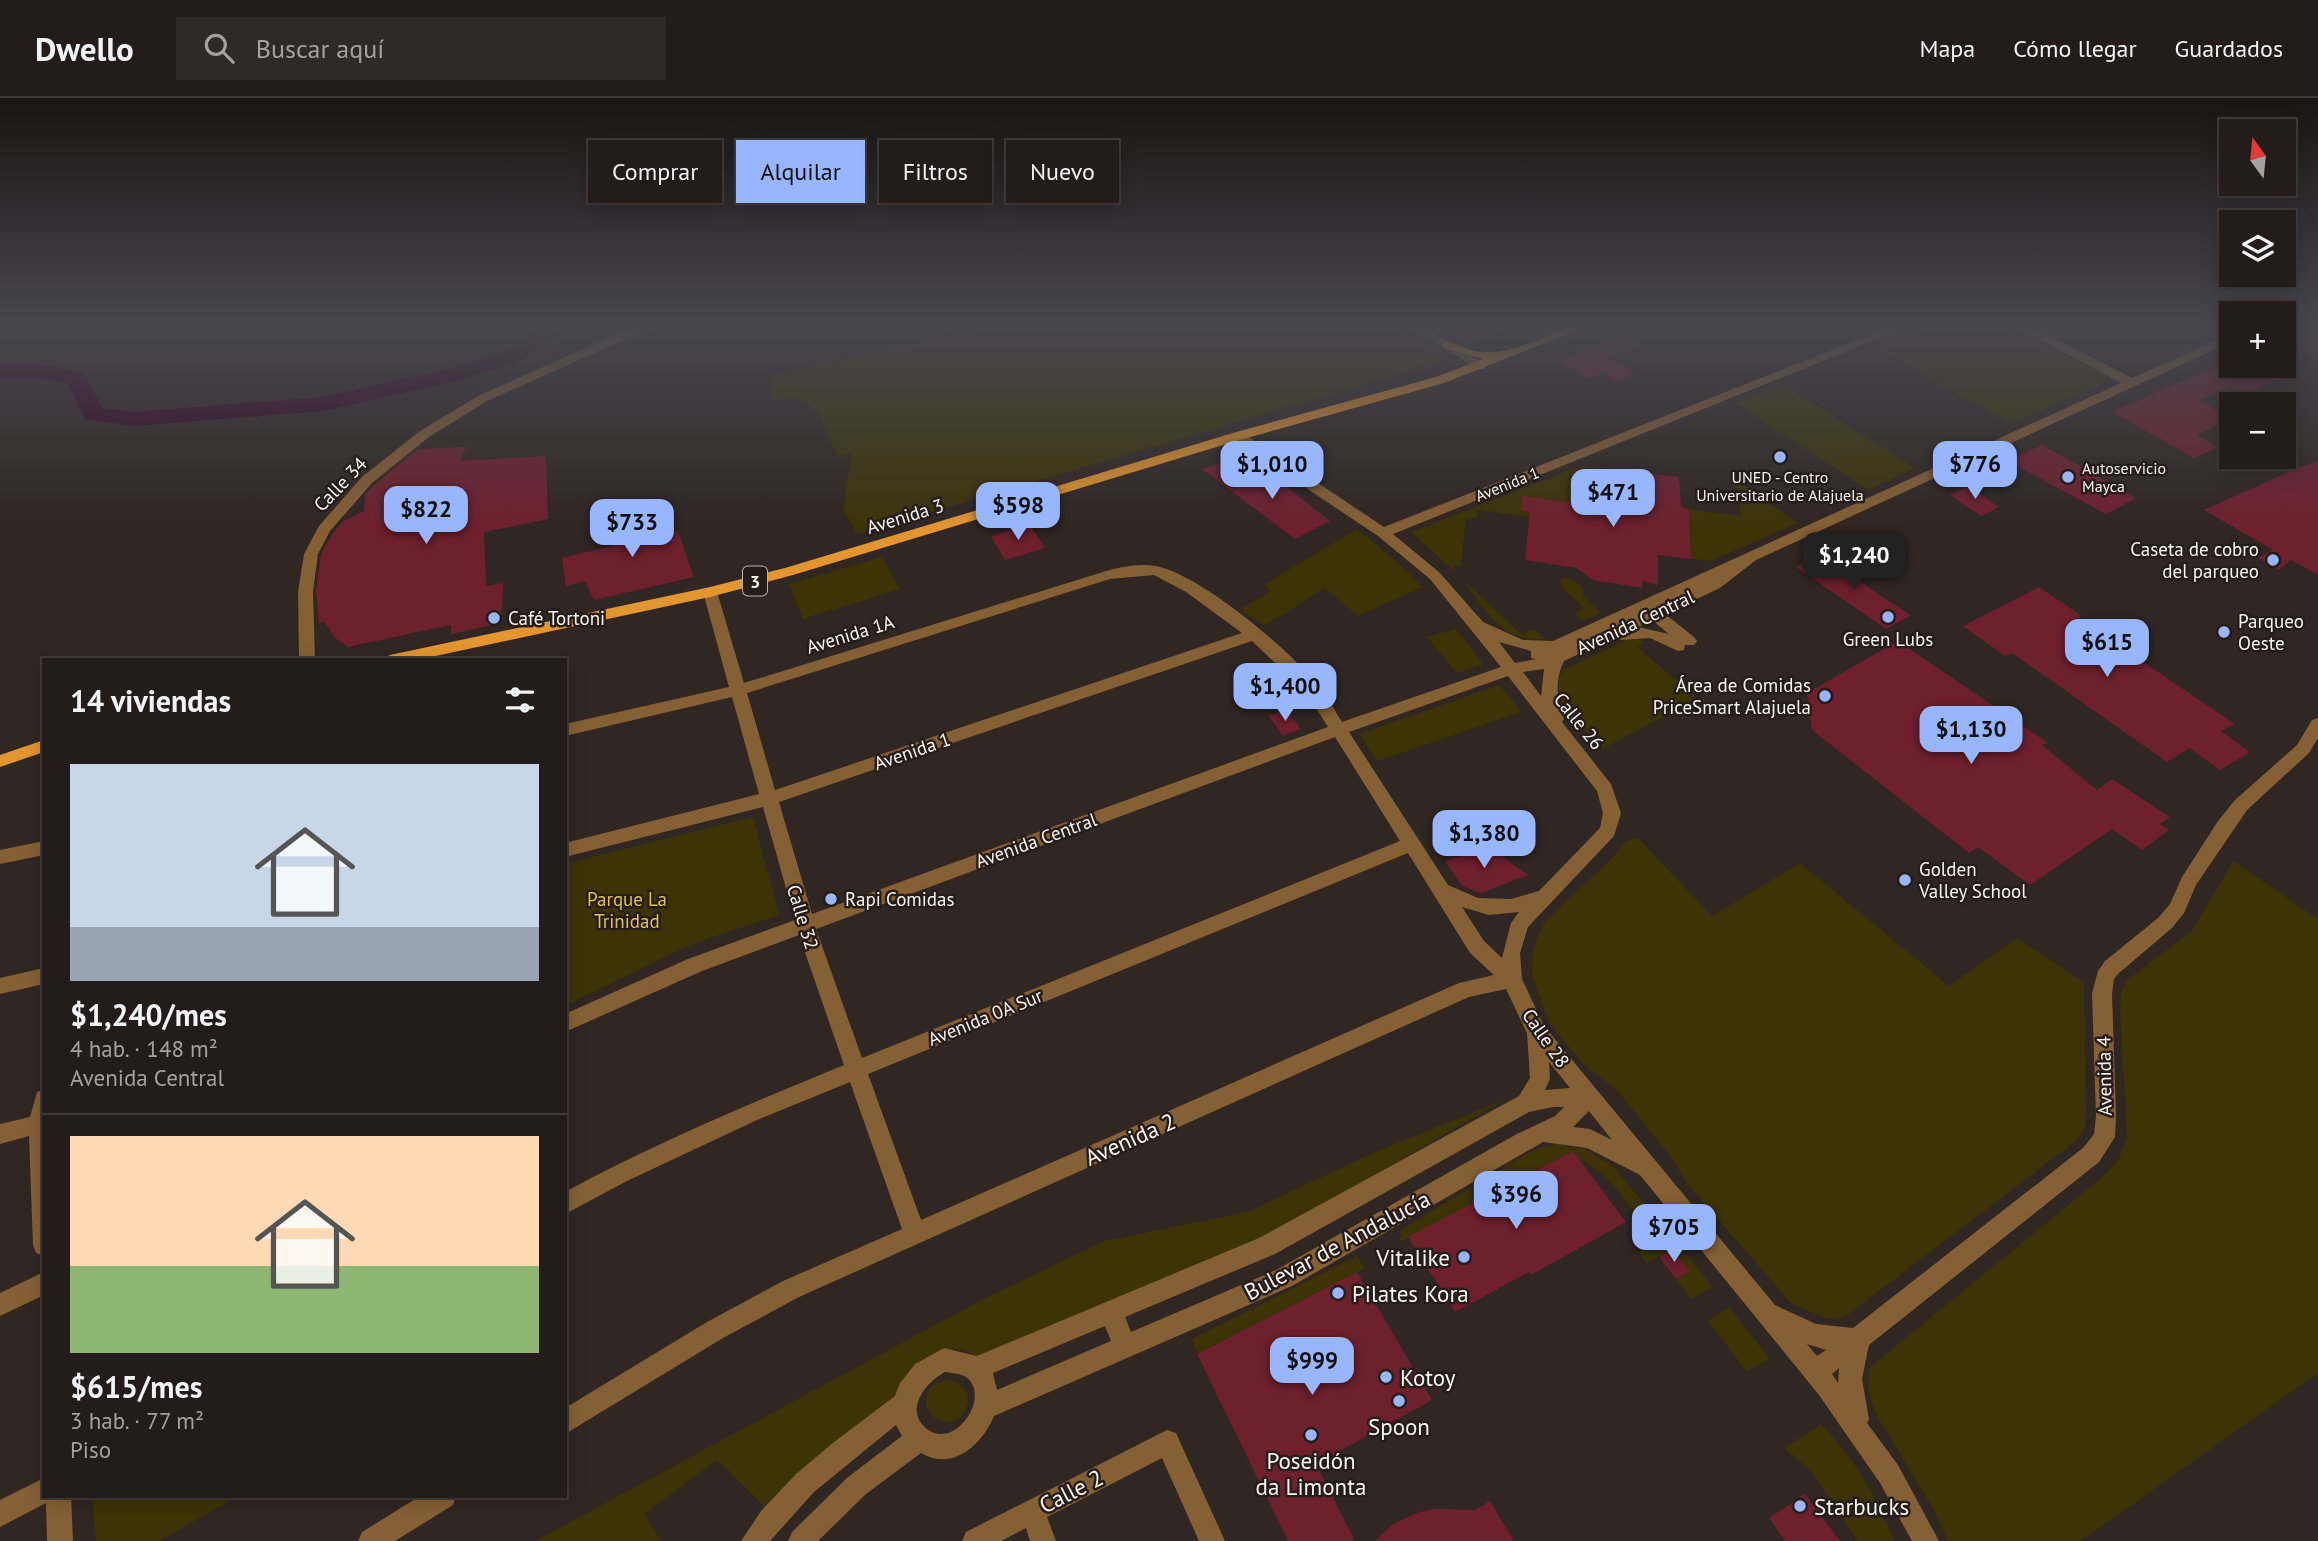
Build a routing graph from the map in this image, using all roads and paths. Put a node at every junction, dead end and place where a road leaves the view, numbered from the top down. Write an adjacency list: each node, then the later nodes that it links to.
1 (492, 393): 18 (street, Calle 34)
2 (1392, 393): 5 (main road, Avenida 3 / 3)
3 (1735, 393): 6 (street, Avenida 1)
4 (2105, 393): 7 (street, Avenida Central)
5 (1238, 436): 6 (street); 10 (main road, Avenida 3 / 3)
6 (1383, 533): 13 (street)
7 (1750, 558): 9 (street, Avenida Central); 11 (street, Avenida Central)
8 (1144, 570): 14 (street, Calle 28); 23 (street, Avenida 1A)
9 (1733, 571): 11 (street, Avenida Central); 15 (street)
10 (710, 592): 19 (main road, Avenida 3 / 3); 23 (street, Calle 32)
11 (1682, 592): 12 (street, Avenida Central); 16 (street, Avenida Central)
12 (1650, 614): 15 (street); 16 (street, Avenida Central); 20 (street)
13 (1473, 620): 16 (street); 21 (street, Calle 26)
14 (1253, 635): 25 (street, Calle 28); 30 (street, Avenida 1)
15 (1686, 642): 16 (street)
16 (1571, 644): 17 (street, Avenida Central); 21 (street, Avenida Central)
17 (1558, 657): 20 (street, Avenida Central); 27 (street)
18 (307, 658)
19 (399, 658)
20 (1531, 665): 21 (street, Avenida Central); 22 (street)
21 (1511, 669): 22 (street, Calle 26); 25 (street, Avenida Central)
22 (1523, 684): 27 (street, Calle 26)
23 (739, 690): 26 (street, Avenida 1A); 30 (street, Calle 32)
24 (2318, 724): 58 (street, Avenida 4)
25 (1339, 729): 31 (street, Calle 28); 37 (street, Avenida Central)
26 (567, 730)
27 (1561, 732): 36 (street, Calle 26)
28 (42, 747): 29 (main road)
29 (0, 761)
30 (768, 799): 33 (street, Avenida 1); 37 (street, Calle 32)
31 (1411, 844): 35 (street, Calle 28); 43 (street, Avenida 0A Sur)
32 (42, 848): 34 (street)
33 (567, 849)
34 (0, 857)
35 (1441, 891): 36 (street); 39 (street, Calle 28)
36 (1544, 895): 39 (street)
37 (805, 925): 41 (street, Avenida Central); 43 (street, Calle 32)
38 (42, 976): 40 (street)
39 (1512, 979): 42 (street, Calle 28); 53 (street, Avenida 2)
40 (0, 986)
41 (567, 1022)
42 (1537, 1032): 44 (street, Calle 28); 45 (street)
43 (855, 1071): 52 (street, Avenida 0A Sur); 53 (street, Calle 32)
44 (1590, 1097): 45 (street, Bulevar de Andalucía); 48 (street, Bulevar de Andalucía); 50 (street, Calle 28)
45 (1526, 1103): 57 (street, Bulevar de Andalucía)
46 (42, 1109): 47 (street)
47 (39, 1124): 49 (street); 51 (street)
48 (1544, 1133): 50 (street); 59 (street, Bulevar de Andalucía)
49 (0, 1134)
50 (1651, 1172): 56 (street, Calle 28)
51 (42, 1197)
52 (567, 1203)
53 (915, 1235): 64 (street, Avenida 2)
54 (42, 1284): 55 (street)
55 (0, 1305)
56 (1761, 1306): 58 (street); 61 (street, Calle 28)
57 (1112, 1313): 59 (street); 60 (street, Bulevar de Andalucía)
58 (1859, 1340): 61 (street, Avenida 4); 65 (street)
59 (1125, 1347): 63 (street, Bulevar de Andalucía)
60 (975, 1369): 62 (street); 63 (street)
61 (1815, 1372): 65 (street, Calle 28)
62 (905, 1404): 66 (street); 74 (street)
63 (986, 1406): 66 (street)
64 (567, 1421)
65 (1861, 1431): 79 (street, Calle 28)
66 (919, 1439): 75 (street)
67 (42, 1491): 71 (street)
68 (58, 1498): 72 (street)
69 (441, 1498): 73 (street)
70 (1032, 1511): 76 (street, Calle 2); 77 (street); 78 (street, Calle 2)
71 (0, 1514)
72 (60, 1541)
73 (372, 1541)
74 (754, 1541)
75 (801, 1541)
76 (975, 1541)
77 (1043, 1541)
78 (1212, 1541)
79 (1926, 1541)

